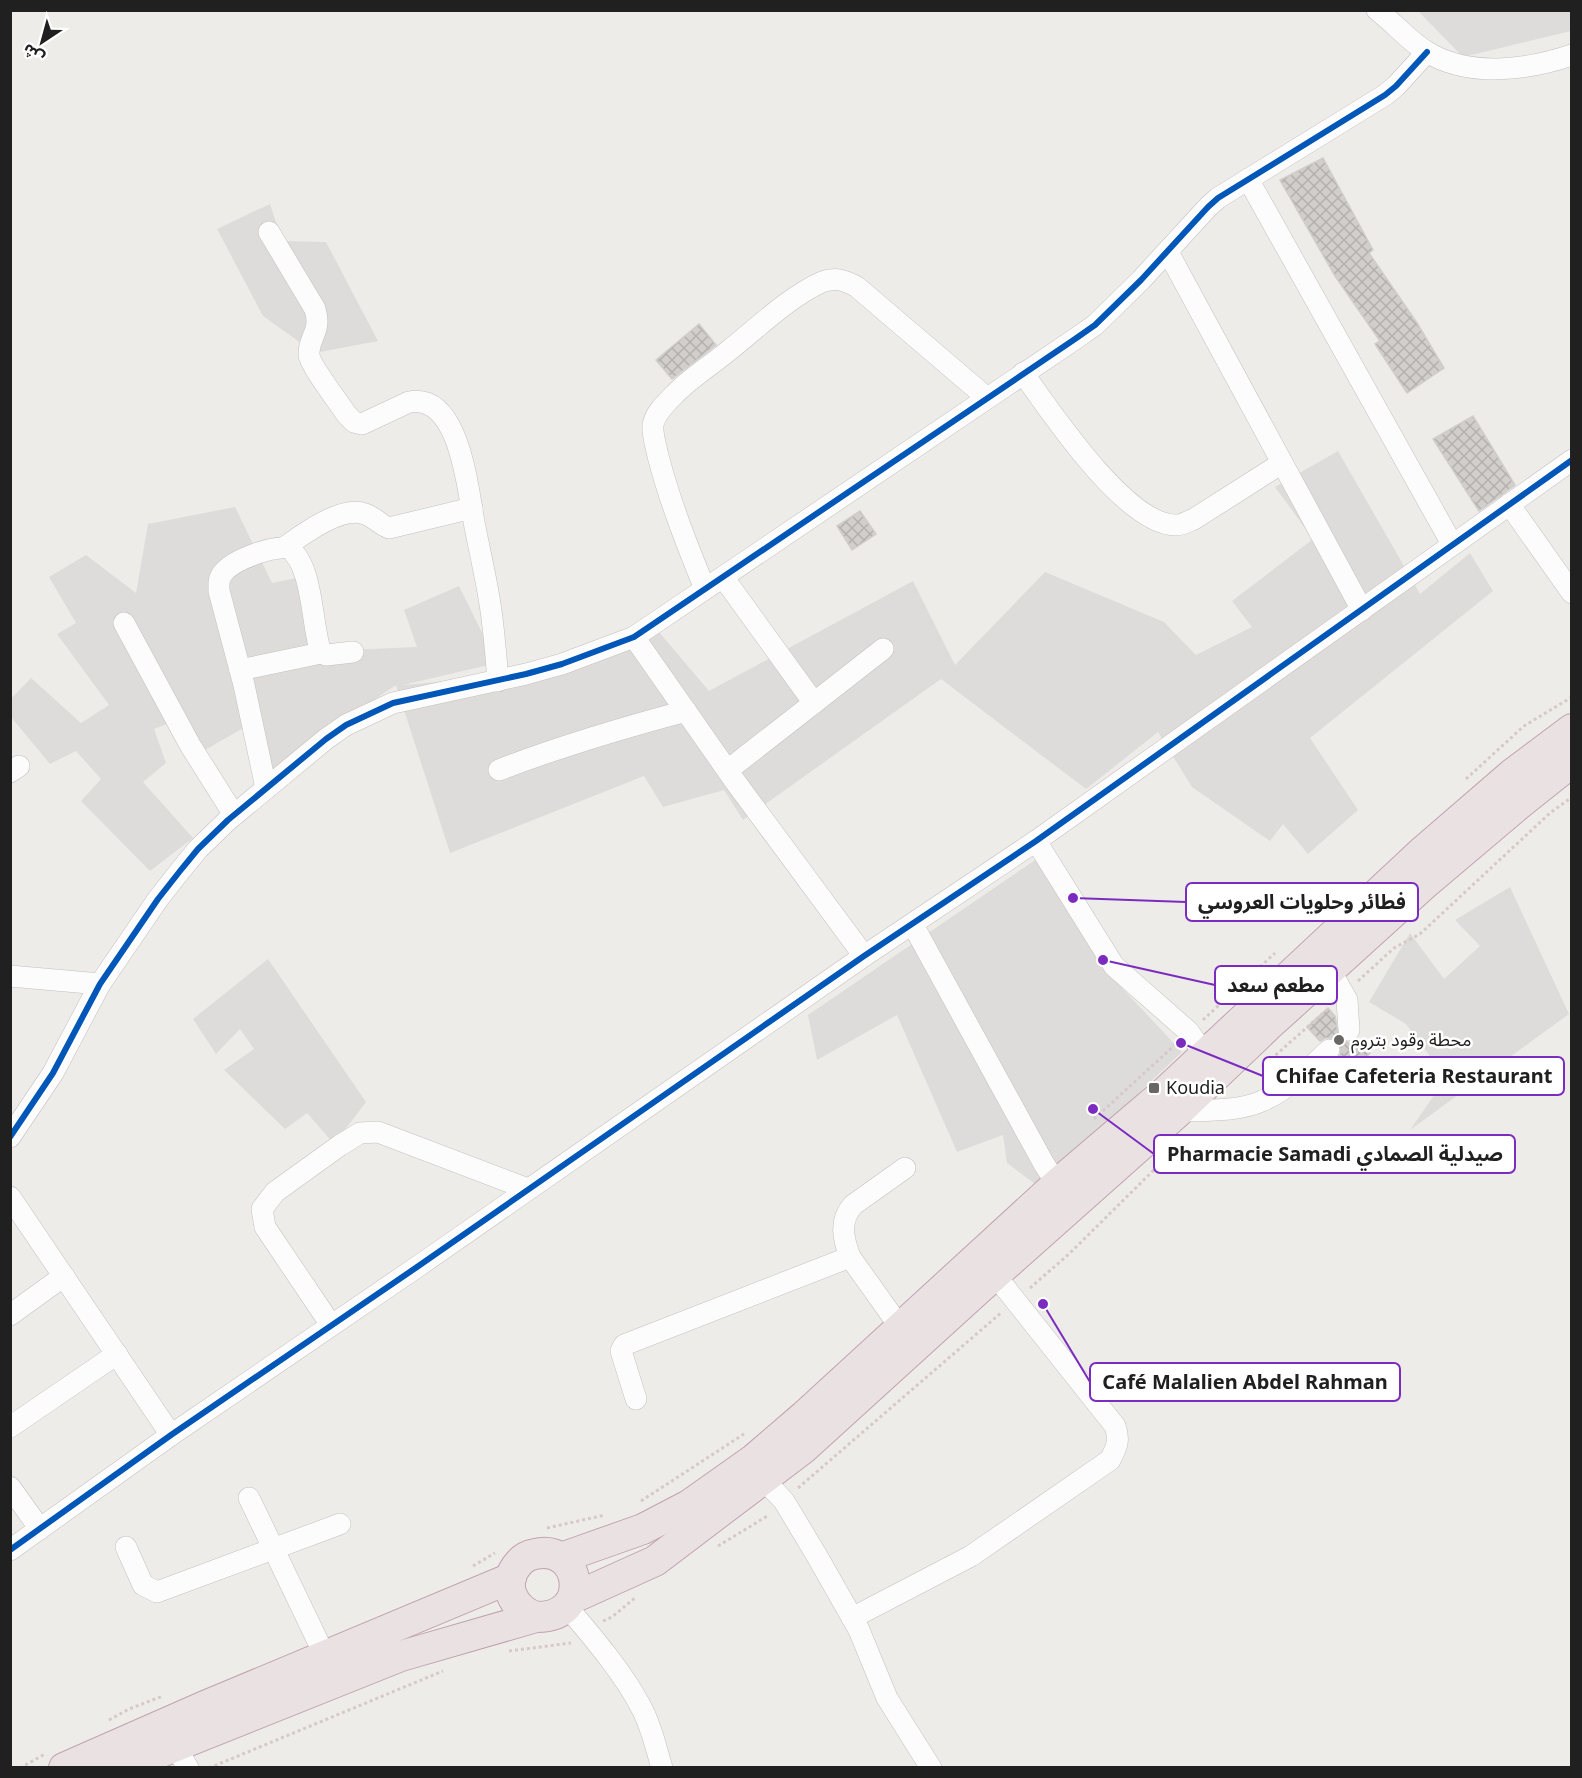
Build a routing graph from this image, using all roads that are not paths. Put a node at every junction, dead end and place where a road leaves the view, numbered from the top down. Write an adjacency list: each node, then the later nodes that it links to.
1 (1377, 10): 2 (street)
2 (1427, 52): 3 (street); 4 (street)
3 (1572, 55)
4 (1248, 179): 6 (street); 13 (street)
5 (269, 231): 12 (street)
6 (1167, 252): 7 (street); 10 (street)
7 (1023, 373): 8 (street); 10 (street)
8 (986, 398): 15 (street); 16 (street)
9 (1572, 460): 11 (street)
10 (1282, 463): 18 (street)
11 (1509, 504): 13 (street); 17 (street)
12 (472, 508): 14 (street); 25 (street)
13 (1452, 544): 18 (street)
14 (285, 547): 23 (street); 24 (street)
15 (723, 577): 16 (street); 26 (street)
16 (705, 589): 20 (street)
17 (1572, 594)
18 (1362, 610): 34 (street)
19 (124, 623): 33 (street)
20 (634, 637): 25 (street); 27 (street)
21 (883, 649): 26 (street)
22 (353, 652): 23 (street)
23 (321, 653): 24 (street)
24 (240, 670): 32 (street)
25 (498, 681): 32 (street)
26 (814, 703): 31 (street)
27 (686, 711): 30 (street); 31 (street)
28 (1572, 729): 41 (highway)
29 (1572, 762): 37 (highway)
30 (500, 770)
31 (728, 770): 36 (street)
32 (266, 788): 33 (street)
33 (234, 815): 39 (street)
34 (1036, 841): 35 (street); 41 (street)
35 (913, 925): 36 (street); 46 (street)
36 (864, 956): 47 (street)
37 (1330, 970): 40 (street); 43 (highway)
38 (10, 976): 39 (street)
39 (100, 984): 44 (street)
40 (1349, 1030)
41 (1197, 1044): 46 (highway)
42 (1329, 1050): 43 (street)
43 (1179, 1111): 50 (highway)
44 (10, 1137)
45 (905, 1168): 49 (street)
46 (1057, 1184): 54 (highway)
47 (528, 1189): 53 (street); 53 (street)
48 (13, 1206): 51 (street)
49 (850, 1257): 54 (street); 56 (street)
50 (995, 1275): 59 (highway); 71 (street)
51 (64, 1276): 52 (street); 55 (street)
52 (10, 1316)
53 (331, 1325): 58 (street)
54 (900, 1327): 67 (highway)
55 (117, 1354): 57 (street); 58 (street)
56 (636, 1399)
57 (10, 1427)
58 (171, 1435): 63 (street)
59 (764, 1480): 69 (highway); 71 (street)
60 (10, 1487): 63 (street)
61 (249, 1498): 65 (street)
62 (340, 1524): 65 (street)
63 (40, 1529): 66 (street)
64 (126, 1547): 65 (street)
65 (273, 1548): 72 (street)
66 (10, 1550)
67 (561, 1558): 68 (highway); 69 (highway)
68 (511, 1578): 70 (highway); 72 (highway)
69 (570, 1603): 70 (highway); 76 (street)
70 (536, 1617): 73 (highway)
71 (852, 1618): 77 (street)
72 (325, 1656): 74 (highway)
73 (182, 1757): 75 (highway)
74 (57, 1760)
75 (122, 1767)
76 (662, 1767)
77 (931, 1767)

